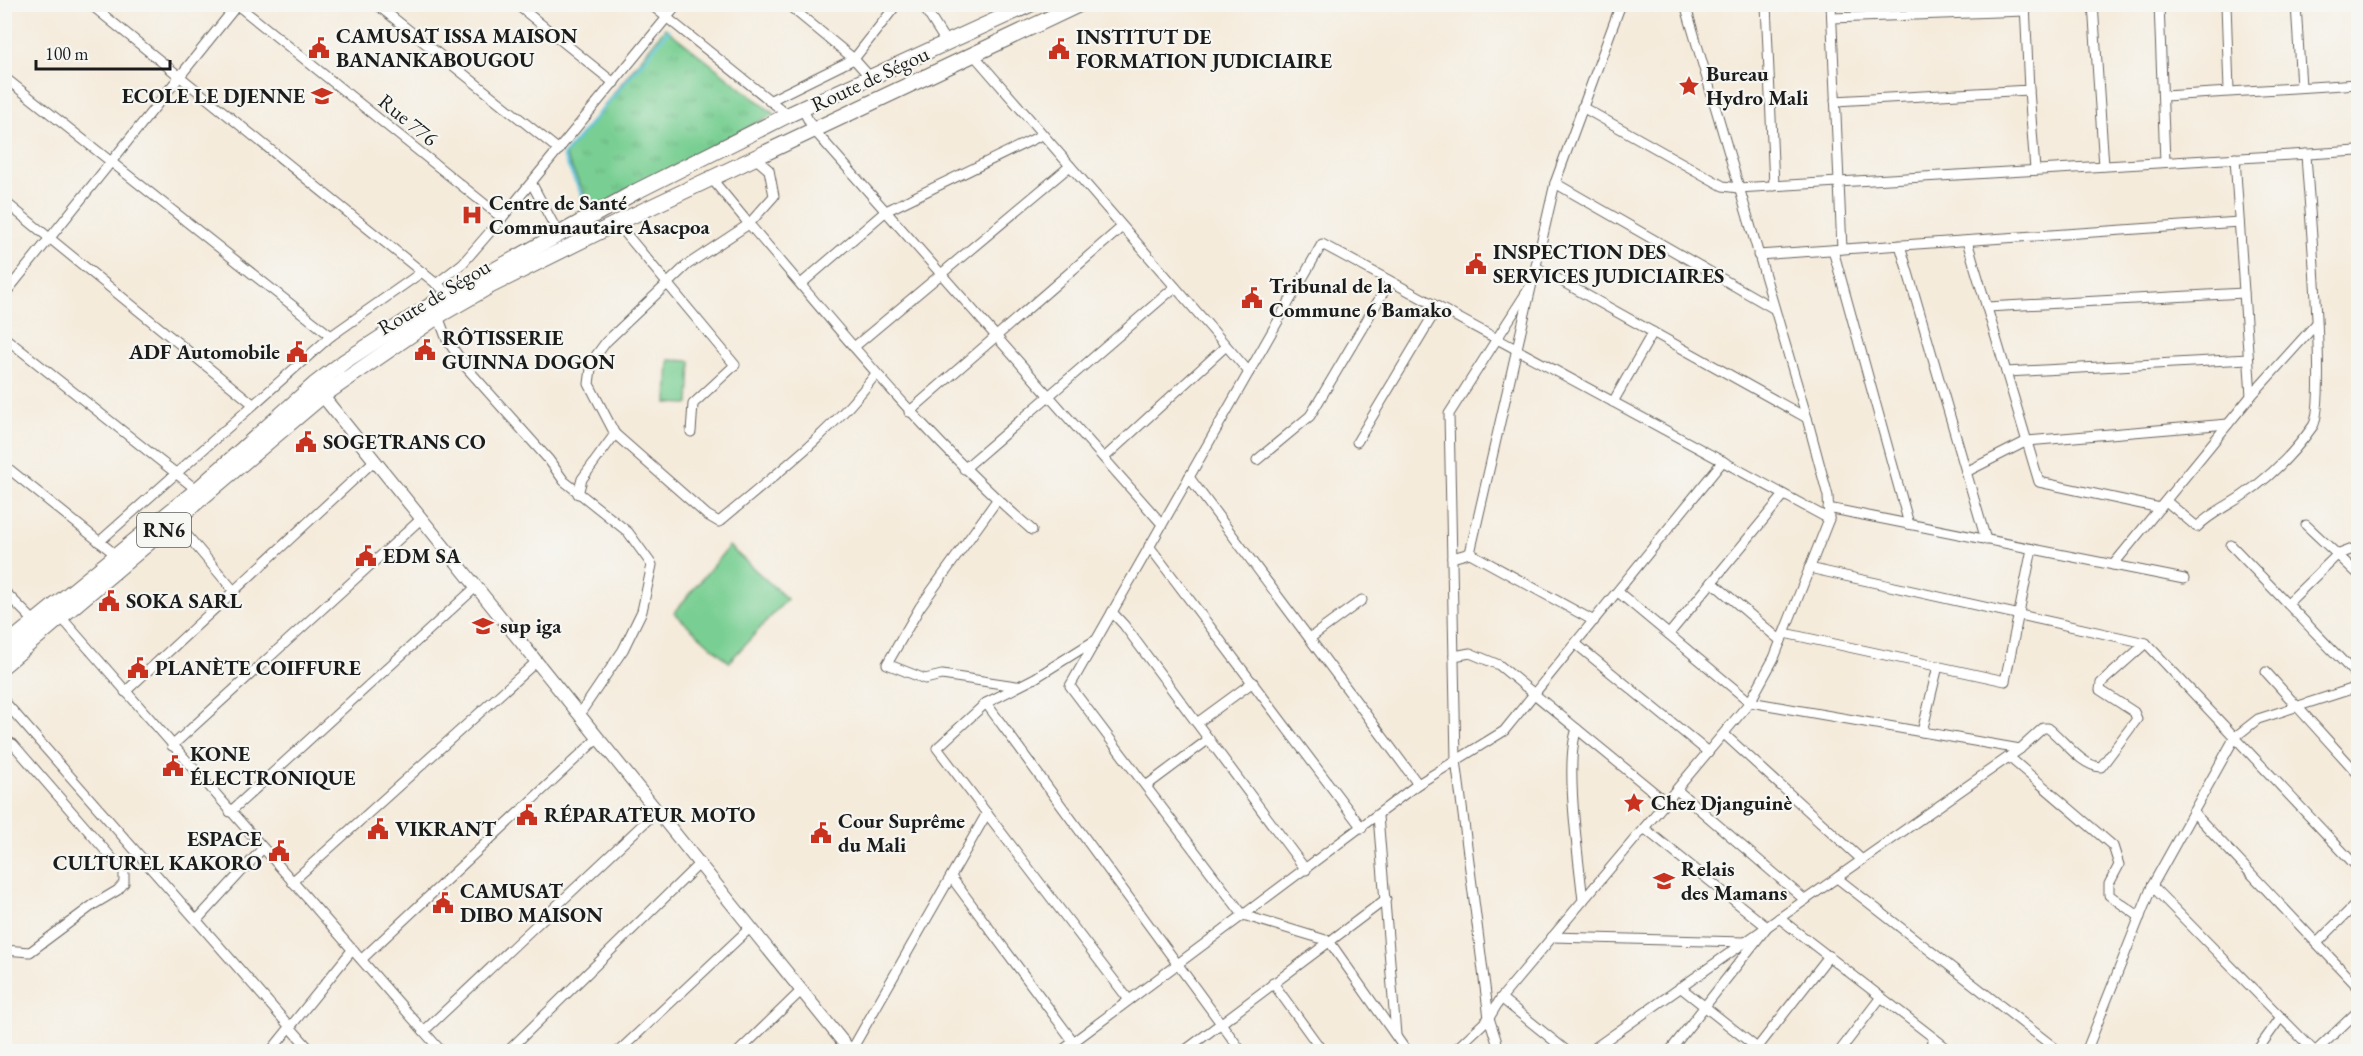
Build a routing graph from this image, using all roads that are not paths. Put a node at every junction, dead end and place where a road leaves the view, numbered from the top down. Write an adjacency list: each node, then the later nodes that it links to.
1 (90, 4): 27 (street)
2 (376, 4): 41 (street)
3 (516, 4): 29 (street)
4 (650, 4): 21 (street)
5 (678, 4): 21 (street)
6 (787, 4): 25 (street)
7 (897, 4): 25 (street)
8 (922, 4): 23 (street)
9 (1031, 4): 23 (highway, Route de Ségou / RN6)
10 (1080, 4): 24 (highway, Route de Ségou / RN6)
11 (1621, 4): 37 (street)
12 (1685, 4): 56 (street)
13 (1766, 4): 55 (street)
14 (1831, 4): 22 (street)
15 (2093, 4): 49 (street)
16 (2159, 4): 34 (street)
17 (2226, 4): 33 (street)
18 (2296, 4): 31 (street)
19 (237, 5): 27 (street); 59 (street, Rue 776)
20 (2025, 8): 22 (street); 32 (street)
21 (667, 18): 29 (street); 35 (street)
22 (1832, 18): 36 (street)
23 (946, 42): 28 (highway, Route de Ségou / RN6)
24 (973, 54): 39 (highway, Route de Ségou / RN6); 40 (street)
25 (854, 59): 28 (street); 35 (street)
26 (4, 76): 47 (street)
27 (179, 77): 47 (street); 71 (street)
28 (870, 77): 38 (highway, Route de Ségou / RN6)
29 (614, 83): 41 (street)
30 (2358, 84): 31 (street)
31 (2301, 87): 33 (street)
32 (2029, 90): 36 (street); 50 (street)
33 (2229, 90): 34 (street)
34 (2164, 96): 46 (street)
35 (769, 101): 38 (street)
36 (1836, 101): 52 (street)
37 (1582, 107): 53 (street); 56 (street)
38 (795, 112): 39 (street); 64 (highway, Route de Ségou / RN6)
39 (813, 129): 44 (highway, Route de Ségou / RN6); 58 (street)
40 (1042, 135): 48 (street); 58 (street)
41 (559, 150): 54 (street)
42 (2358, 151): 43 (street)
43 (2306, 154): 45 (street); 86 (street)
44 (755, 158): 51 (highway, Route de Ségou / RN6); 62 (street)
45 (2235, 158): 46 (street); 60 (street)
46 (2165, 162): 49 (street)
47 (111, 163): 65 (street); 89 (street)
48 (1070, 166): 63 (street); 72 (street)
49 (2104, 166): 50 (street)
50 (2035, 170): 52 (street)
51 (711, 178): 61 (highway, Route de Ségou / RN6); 62 (street)
52 (1839, 182): 55 (street); 68 (street)
53 (1556, 183): 70 (street); 84 (street)
54 (532, 184): 59 (street); 64 (street)
55 (1774, 186): 56 (street)
56 (1738, 188): 69 (street)
57 (4, 201): 65 (street)
58 (886, 211): 72 (street); 76 (street)
59 (502, 219): 74 (street)
60 (2239, 222): 66 (street); 79 (street)
61 (617, 223): 75 (street); 85 (highway, Route de Ségou / RN6)
62 (749, 224): 75 (street); 76 (street)
63 (1122, 226): 77 (street); 88 (street)
64 (558, 233): 80 (highway, Route de Ségou / RN6)
65 (50, 238): 81 (street); 103 (street)
66 (1967, 241): 67 (street); 83 (street)
67 (1899, 246): 68 (street); 117 (street)
68 (1838, 250): 69 (street); 130 (street)
69 (1758, 255): 84 (street)
70 (1536, 267): 78 (street); 87 (street)
71 (422, 272): 74 (street); 89 (street)
72 (941, 274): 88 (street); 93 (street)
73 (1390, 281): 82 (street); 96 (street); 113 (street)
74 (436, 284): 80 (street)
75 (667, 284): 107 (street); 108 (street)
76 (801, 284): 93 (street)
77 (1175, 287): 92 (street); 100 (street)
78 (1530, 287): 91 (street); 94 (street)
79 (2244, 293): 83 (street); 95 (street)
80 (449, 294): 99 (highway, Route de Ségou / RN6)
81 (4, 295)
82 (1438, 307): 91 (street); 110 (street)
83 (1986, 307): 97 (street)
84 (1773, 309): 105 (street)
85 (438, 316): 99 (highway, Route de Ségou / RN6); 121 (street)
86 (2316, 324): 101 (street); 124 (street)
87 (1653, 332): 102 (street); 105 (street)
88 (995, 335): 100 (street); 104 (street)
89 (331, 336): 103 (street)
90 (4, 337): 118 (street)
91 (1497, 339): 94 (street); 142 (street)
92 (1226, 346): 96 (street); 111 (street)
93 (854, 347): 98 (street)
94 (1516, 349): 102 (street); 139 (street)
95 (2248, 359): 97 (street); 101 (street)
96 (1249, 372): 119 (street)
97 (2006, 372): 109 (street)
98 (875, 375): 104 (street); 108 (street)
99 (318, 390): 112 (street); 120 (highway, Route de Ségou / RN6); 128 (highway, Route de Ségou / RN6)
100 (1049, 396): 111 (street); 116 (street)
101 (2251, 396): 106 (street)
102 (1612, 402): 114 (street)
103 (253, 405): 118 (street)
104 (909, 412): 116 (street)
105 (1807, 418): 125 (street)
106 (2228, 424): 109 (street); 124 (street)
107 (691, 432)
108 (615, 434): 121 (street)
109 (2027, 441): 117 (street); 124 (street)
110 (1357, 442)
111 (1104, 458): 129 (street)
112 (375, 460): 126 (street); 150 (street)
113 (1257, 460)
114 (1723, 461): 122 (street); 151 (street)
115 (4, 465): 134 (street)
116 (964, 469): 123 (street)
117 (1966, 472): 133 (street)
118 (175, 474): 120 (street); 134 (street)
119 (1189, 477): 129 (street); 161 (street)
120 (197, 490): 140 (highway, Route de Ségou / RN6)
121 (578, 494): 181 (street)
122 (1784, 495): 127 (street); 147 (street)
123 (997, 500): 132 (street); 173 (street)
124 (2163, 504): 143 (street)
125 (1828, 508): 127 (street); 130 (street)
126 (422, 518): 148 (street); 190 (street)
127 (1829, 519): 144 (street)
128 (175, 521): 150 (street); 156 (highway, Route de Ségou / RN6)
129 (1162, 524): 136 (street)
130 (1909, 524): 133 (street)
131 (2306, 525): 141 (street)
132 (1032, 530)
133 (1986, 540): 138 (street)
134 (99, 542): 140 (street)
135 (2232, 545): 153 (street)
136 (1149, 546): 154 (street); 172 (street)
137 (2358, 548): 141 (street)
138 (2032, 549): 143 (street); 155 (street)
139 (1470, 553): 142 (street); 157 (street)
140 (116, 555): 158 (highway, Route de Ségou / RN6)
141 (2337, 555): 145 (street); 153 (street)
142 (1452, 558): 166 (street)
143 (2113, 565): 146 (street)
144 (1809, 568): 155 (street); 160 (street)
145 (2358, 574)
146 (2184, 579)
147 (1712, 582): 159 (street); 160 (street)
148 (476, 587): 167 (street); 201 (street)
149 (4, 591): 158 (street)
150 (234, 591): 175 (street)
151 (1618, 592): 157 (street); 159 (street)
152 (1362, 600): 161 (street)
153 (2288, 603): 171 (street)
154 (1112, 612): 162 (street); 182 (street)
155 (2018, 615): 163 (street); 169 (street)
156 (60, 616): 168 (highway, Route de Ségou / RN6); 175 (street)
157 (1594, 621): 164 (street)
158 (36, 624): 165 (highway, Route de Ségou / RN6)
159 (1669, 634): 178 (street)
160 (1783, 637): 169 (street); 178 (street)
161 (1310, 638): 196 (street)
162 (1096, 639): 173 (street); 197 (street)
163 (2146, 643): 186 (street); 191 (street)
164 (1575, 644): 176 (street); 192 (street)
165 (4, 647)
166 (1454, 656): 176 (street); 194 (street)
167 (536, 662): 181 (street); 214 (street)
168 (4, 665)
169 (1938, 666): 184 (street)
170 (2266, 672): 180 (street)
171 (2358, 677)
172 (1252, 682): 182 (street); 205 (street)
173 (1017, 686): 179 (street)
174 (2358, 687): 180 (street)
175 (125, 693): 190 (street)
176 (1535, 694): 183 (street); 194 (street)
177 (4, 701): 223 (street)
178 (1750, 702): 184 (street); 185 (street)
179 (986, 704): 203 (street); 234 (street)
180 (2295, 706): 186 (street); 195 (street)
181 (579, 715): 187 (street)
182 (1197, 723): 188 (street)
183 (1577, 729): 199 (street); 218 (street)
184 (1922, 732): 191 (street)
185 (1724, 734): 192 (street); 208 (street)
186 (2235, 737): 202 (street); 210 (street)
187 (598, 738): 200 (street); 233 (street)
188 (1209, 739): 197 (street); 211 (street)
189 (4, 740): 231 (street)
190 (172, 746): 201 (street)
191 (2020, 749): 193 (street)
192 (1708, 752): 198 (street)
193 (2009, 757): 208 (street); 222 (street)
194 (1456, 760): 196 (street); 245 (street)
195 (2358, 774)
196 (1418, 784): 204 (street)
197 (1146, 786): 220 (street)
198 (1677, 790): 199 (street); 217 (street)
199 (1666, 802): 206 (street)
200 (657, 810): 209 (street); 248 (street)
201 (230, 812): 207 (street)
202 (2193, 812): 215 (street); 229 (street)
203 (987, 813): 212 (street); 241 (street)
204 (1378, 816): 205 (street); 216 (street)
205 (1362, 828): 211 (street)
206 (1644, 828): 218 (street); 225 (street)
207 (263, 849): 214 (street); 223 (street)
208 (1862, 860): 213 (street)
209 (700, 863): 224 (street); 257 (street)
210 (2358, 868)
211 (1306, 870): 220 (street)
212 (951, 877): 251 (street); 253 (street)
213 (1837, 878): 217 (street); 272 (street)
214 (292, 882): 230 (street)
215 (2152, 886): 222 (street); 244 (street)
216 (1386, 899): 227 (street); 249 (street)
217 (1804, 900): 221 (street)
218 (1583, 901): 226 (street)
219 (2358, 902): 229 (street)
220 (1243, 915): 227 (street); 234 (street)
221 (1779, 918): 225 (street); 232 (street)
222 (2140, 918): 273 (street)
223 (197, 920): 247 (street)
224 (751, 927): 238 (street); 258 (street)
225 (1767, 927): 228 (street); 242 (street)
226 (1552, 937): 228 (street); 240 (street)
227 (1329, 941): 235 (street); 249 (street)
228 (1744, 942): 236 (street)
229 (2317, 943): 237 (street)
230 (354, 949): 233 (street); 247 (street)
231 (4, 951)
232 (1829, 956): 239 (street); 252 (street)
233 (362, 959): 248 (street)
234 (1176, 965): 241 (street); 246 (street)
235 (1273, 983): 246 (street); 262 (street)
236 (1680, 987): 242 (street); 267 (street)
237 (2358, 987)
238 (802, 990): 253 (street); 259 (street)
239 (1881, 997): 250 (street); 269 (street)
240 (1501, 998): 245 (street); 266 (street)
241 (1129, 1000): 251 (street)
242 (1704, 1006): 252 (street); 268 (street)
243 (2358, 1011): 275 (street)
244 (2281, 1017): 274 (street); 275 (street)
245 (1489, 1018): 264 (street); 265 (street)
246 (1220, 1023): 260 (street); 261 (street)
247 (291, 1027): 254 (street); 255 (street)
248 (424, 1031): 256 (street)
249 (1396, 1037): 263 (street)
250 (1935, 1039): 270 (street); 271 (street)
251 (1068, 1047)
252 (1758, 1050)
253 (851, 1051)
254 (270, 1052)
255 (312, 1052)
256 (441, 1052)
257 (507, 1052)
258 (618, 1052)
259 (738, 1052)
260 (1183, 1052)
261 (1242, 1052)
262 (1323, 1052)
263 (1407, 1052)
264 (1453, 1052)
265 (1500, 1052)
266 (1568, 1052)
267 (1589, 1052)
268 (1669, 1052)
269 (1839, 1052)
270 (1925, 1052)
271 (1952, 1052)
272 (2060, 1052)
273 (2086, 1052)
274 (2256, 1052)
275 (2315, 1052)

